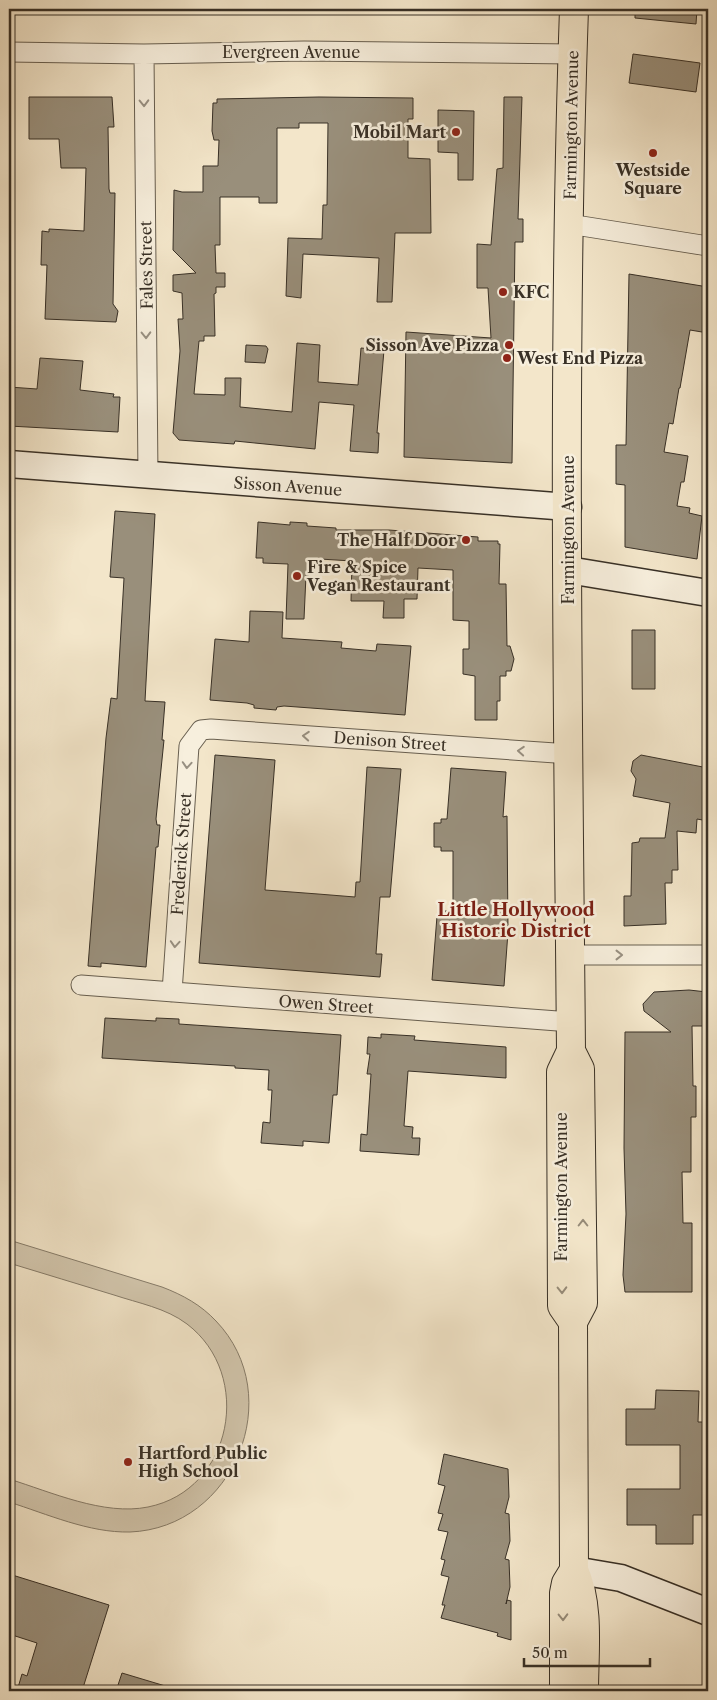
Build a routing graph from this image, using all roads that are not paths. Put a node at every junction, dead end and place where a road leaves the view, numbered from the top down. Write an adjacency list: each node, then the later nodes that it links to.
1 (574, 9): 4 (main road, Farmington Avenue)
2 (9, 52): 3 (street, Evergreen Avenue)
3 (144, 54): 4 (street, Evergreen Avenue); 8 (street, Fales Street, one-way to 8)
4 (573, 54): 5 (main road, Farmington Avenue)
5 (569, 224): 6 (street); 9 (main road, Farmington Avenue)
6 (708, 246)
7 (9, 464): 8 (main road, Sisson Avenue)
8 (148, 476): 9 (main road, Sisson Avenue)
9 (568, 507): 10 (main road, Farmington Avenue)
10 (568, 570): 11 (main road); 13 (main road, Farmington Avenue)
11 (708, 594)
12 (211, 729): 13 (street, Denison Street, one-way to 12); 17 (street, Frederick Street, one-way to 17)
13 (570, 754): 14 (main road, Farmington Avenue)
14 (571, 955): 15 (street, one-way to 15); 18 (main road, Farmington Avenue)
15 (708, 955)
16 (81, 985): 17 (street, Owen Street)
17 (172, 992): 18 (street, Owen Street)
18 (571, 1022): 19 (main road, Farmington Avenue)
19 (574, 1570): 20 (main road); 21 (main road, Farmington Avenue, one-way to 21); 22 (main road, Farmington Avenue)
20 (708, 1612)
21 (564, 1691)
22 (584, 1691)

